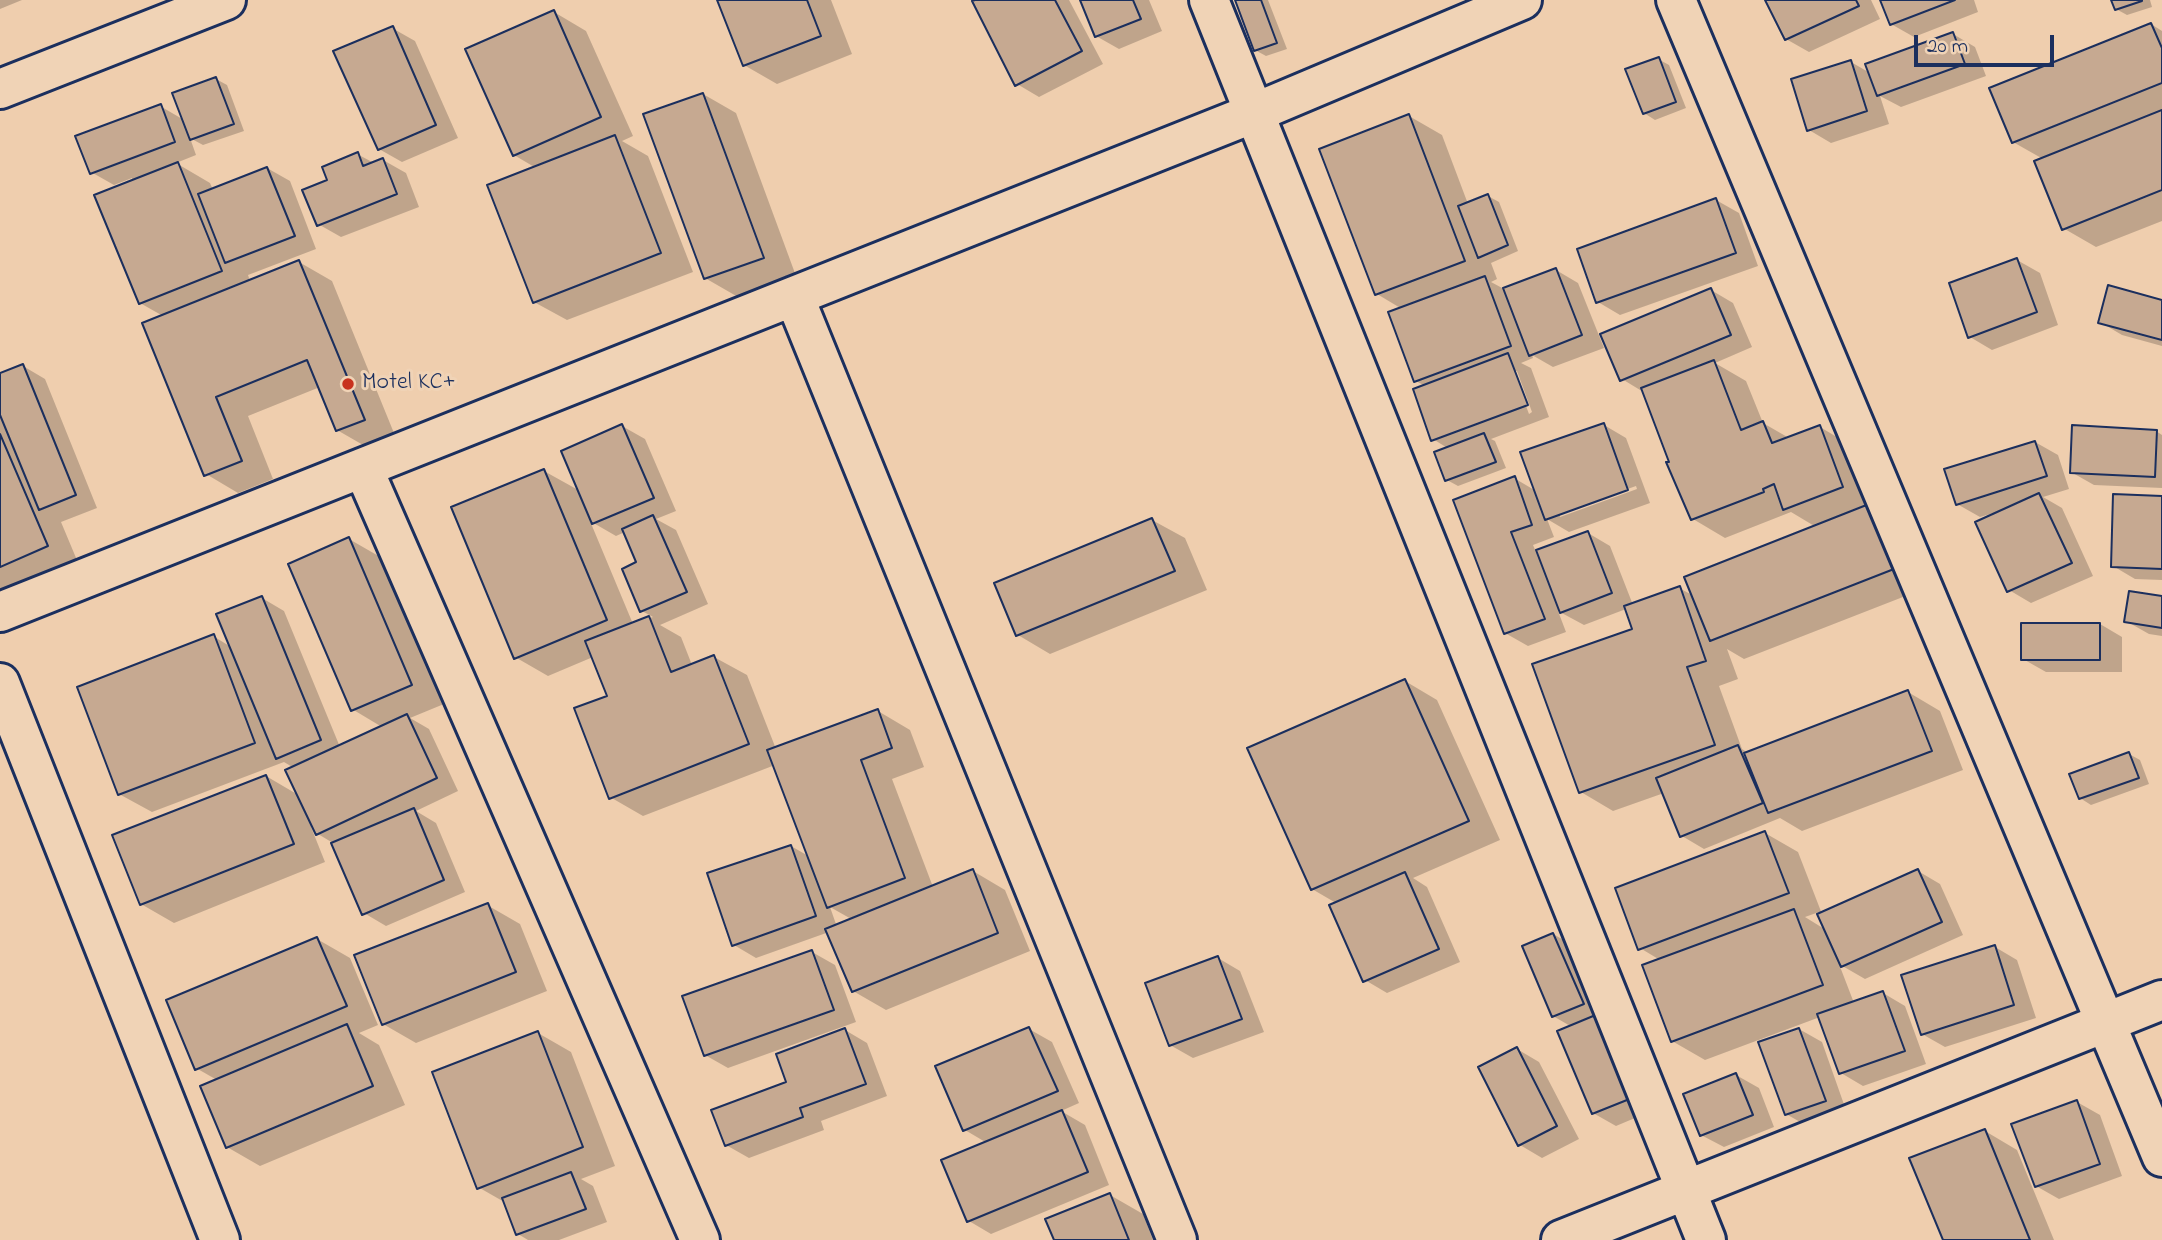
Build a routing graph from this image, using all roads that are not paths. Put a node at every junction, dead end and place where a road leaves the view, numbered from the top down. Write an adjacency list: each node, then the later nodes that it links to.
1 (226, 0): 5 (street)
2 (1209, 0): 6 (street)
3 (1522, 0): 6 (street)
4 (1676, 0): 12 (street)
5 (0, 89)
6 (1254, 113): 7 (street); 14 (street)
7 (794, 296): 8 (street); 17 (street)
8 (363, 468): 9 (street); 16 (street)
9 (0, 612)
10 (0, 682): 15 (street)
11 (2162, 1000): 12 (street)
12 (2105, 1023): 13 (street); 14 (street)
13 (2162, 1157)
14 (1686, 1190): 18 (street); 19 (street)
15 (220, 1240)
16 (699, 1240)
17 (1177, 1240)
18 (1561, 1240)
19 (1706, 1240)

